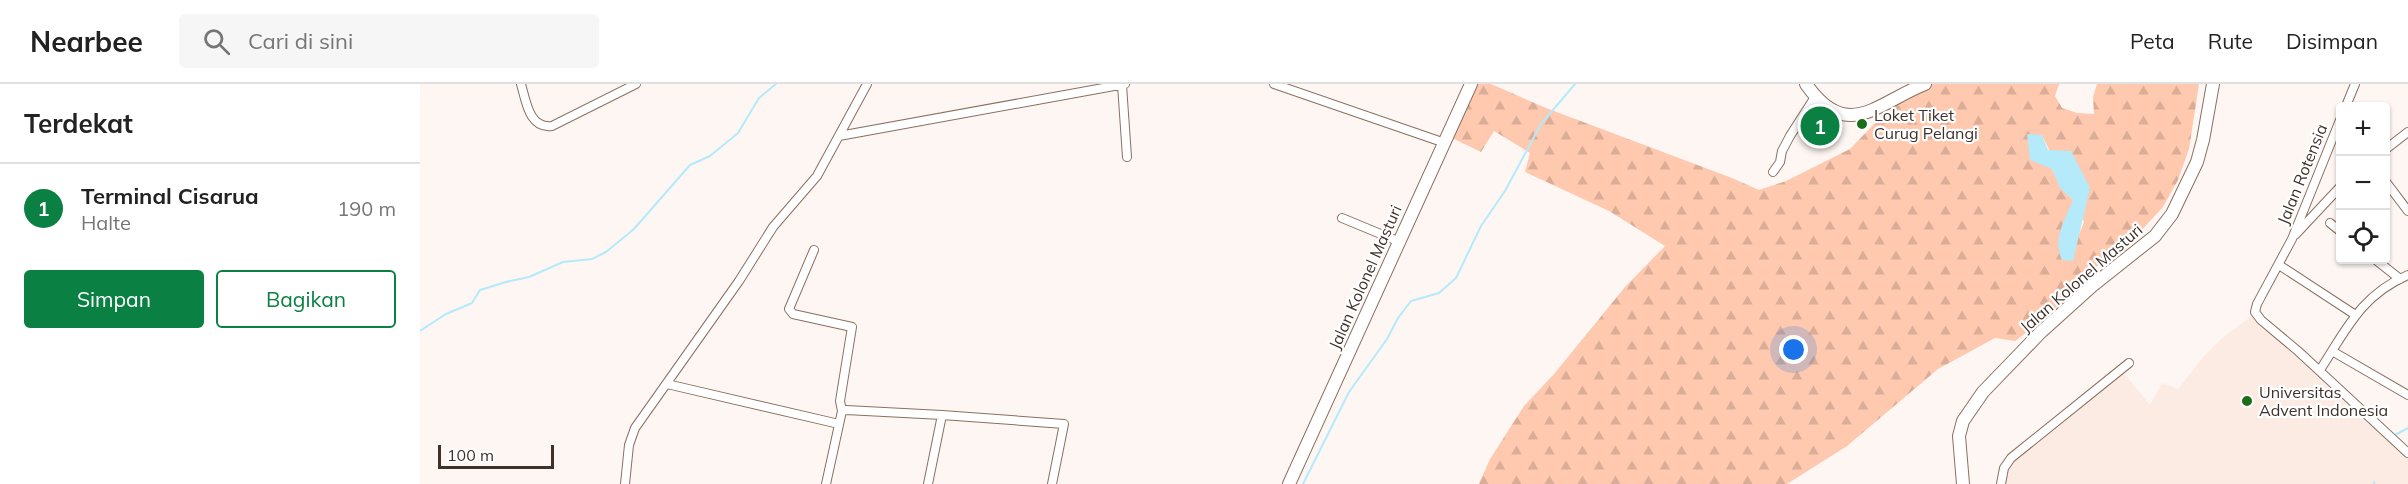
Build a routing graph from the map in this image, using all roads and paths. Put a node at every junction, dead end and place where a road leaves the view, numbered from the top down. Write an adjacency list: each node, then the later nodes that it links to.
1 (521, 84): 2 (street)
2 (636, 84)
3 (867, 84): 15 (street)
4 (1123, 84): 15 (street); 18 (street)
5 (1276, 84): 16 (street)
6 (1471, 84): 16 (main road, Jalan Kolonel Masturi)
7 (1806, 84): 11 (main road)
8 (1925, 84): 11 (main road)
9 (2213, 84): 47 (main road, Jalan Kolonel Masturi)
10 (2355, 84): 12 (street)
11 (1815, 97): 19 (street)
12 (2348, 102)
13 (2336, 130): 26 (street, Jalan Rotensia)
14 (2408, 132): 17 (street)
15 (839, 136): 36 (street)
16 (1445, 142): 27 (main road, Jalan Kolonel Masturi)
17 (2390, 145)
18 (1127, 157)
19 (1773, 172)
20 (2390, 188): 22 (street)
21 (2336, 191): 26 (street)
22 (2408, 211)
23 (1342, 218): 27 (street)
24 (2330, 223): 25 (street)
25 (2336, 228)
26 (2292, 239): 30 (street)
27 (1400, 242): 46 (main road, Jalan Kolonel Masturi)
28 (814, 250): 38 (street)
29 (2383, 264): 31 (street)
30 (2279, 265): 32 (street); 35 (street)
31 (2404, 277): 32 (street)
32 (2354, 314): 33 (street)
33 (2332, 351): 35 (street); 37 (street)
34 (2129, 363): 48 (street)
35 (2320, 370): 41 (street)
36 (667, 384): 40 (street); 42 (street)
37 (2408, 396)
38 (842, 411): 39 (street); 40 (street)
39 (942, 415): 44 (street); 45 (street)
40 (839, 424): 43 (street)
41 (2408, 453)
42 (625, 484)
43 (826, 484)
44 (928, 484)
45 (1052, 484)
46 (1289, 484)
47 (1963, 484)
48 (2001, 484)

